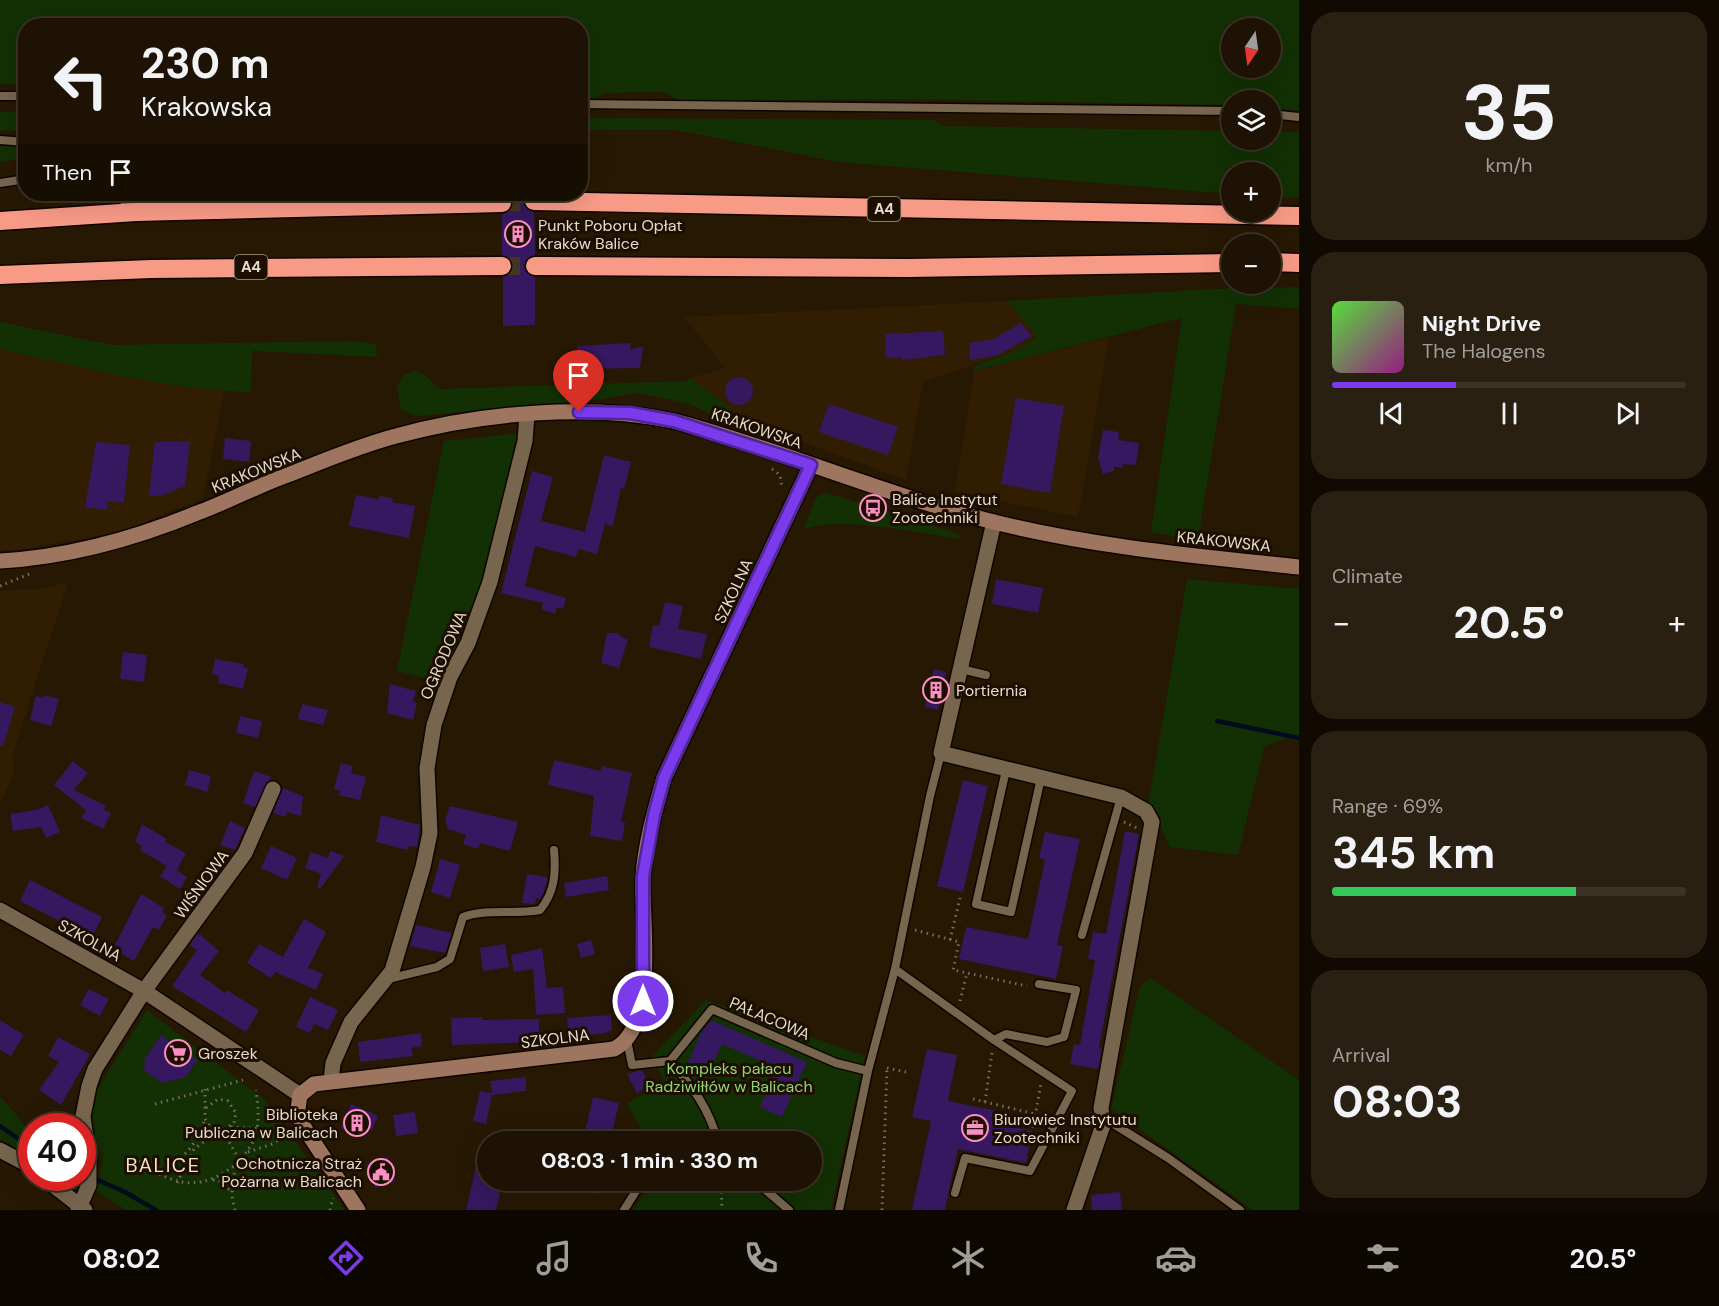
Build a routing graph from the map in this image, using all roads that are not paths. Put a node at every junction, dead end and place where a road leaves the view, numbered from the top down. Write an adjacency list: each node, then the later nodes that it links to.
1 (0, 96): 2 (lane)
2 (18, 96)
3 (588, 104): 4 (lane)
4 (1221, 111)
5 (1281, 115): 6 (lane)
6 (1299, 117)
7 (0, 140): 8 (lane)
8 (18, 141)
9 (18, 180): 10 (lane)
10 (0, 183)
11 (124, 201): 14 (lane)
12 (534, 201): 15 (highway, A4)
13 (502, 203): 14 (highway)
14 (136, 212): 16 (highway)
15 (1299, 216)
16 (0, 221)
17 (1281, 262): 18 (highway)
18 (1299, 262)
19 (1221, 263): 21 (highway)
20 (502, 266): 22 (highway, A4)
21 (535, 266)
22 (0, 275)
23 (527, 415): 24 (street, KRAKOWSKA); 26 (street, KRAKOWSKA); 39 (street, OGRODOWA)
24 (811, 465): 25 (street, KRAKOWSKA); 42 (street, SZKOLNA)
25 (994, 522): 27 (street, KRAKOWSKA); 28 (street)
26 (0, 561)
27 (1299, 567)
28 (961, 669): 29 (lane); 30 (street)
29 (986, 675)
30 (941, 753): 31 (street); 38 (lane)
31 (1006, 770): 32 (street); 32 (lane)
32 (1041, 778): 34 (street)
33 (273, 789): 41 (street, WIŚNIOWA)
34 (1121, 797): 37 (lane); 48 (street)
35 (554, 850): 39 (lane)
36 (0, 910): 41 (street, SZKOLNA)
37 (1082, 934)
38 (895, 969): 43 (lane); 45 (lane)
39 (388, 979): 46 (street, OGRODOWA)
40 (1034, 985): 43 (lane)
41 (144, 991): 47 (street, SZKOLNA); 56 (street, WIŚNIOWA)
42 (627, 1040): 44 (lane); 46 (street, SZKOLNA)
43 (994, 1040): 55 (lane)
44 (670, 1060): 45 (lane, PAŁACOWA); 49 (lane)
45 (868, 1071): 60 (lane)
46 (331, 1081): 47 (street, SZKOLNA)
47 (300, 1095): 57 (street)
48 (1104, 1118): 61 (street); 62 (lane)
49 (715, 1131)
50 (0, 1150): 51 (street)
51 (18, 1160)
52 (60, 1191): 56 (street)
53 (636, 1191): 58 (lane)
54 (767, 1191): 59 (lane)
55 (956, 1193)
56 (81, 1209)
57 (358, 1210)
58 (624, 1210)
59 (789, 1210)
60 (839, 1210)
61 (1074, 1210)
62 (1240, 1210)

